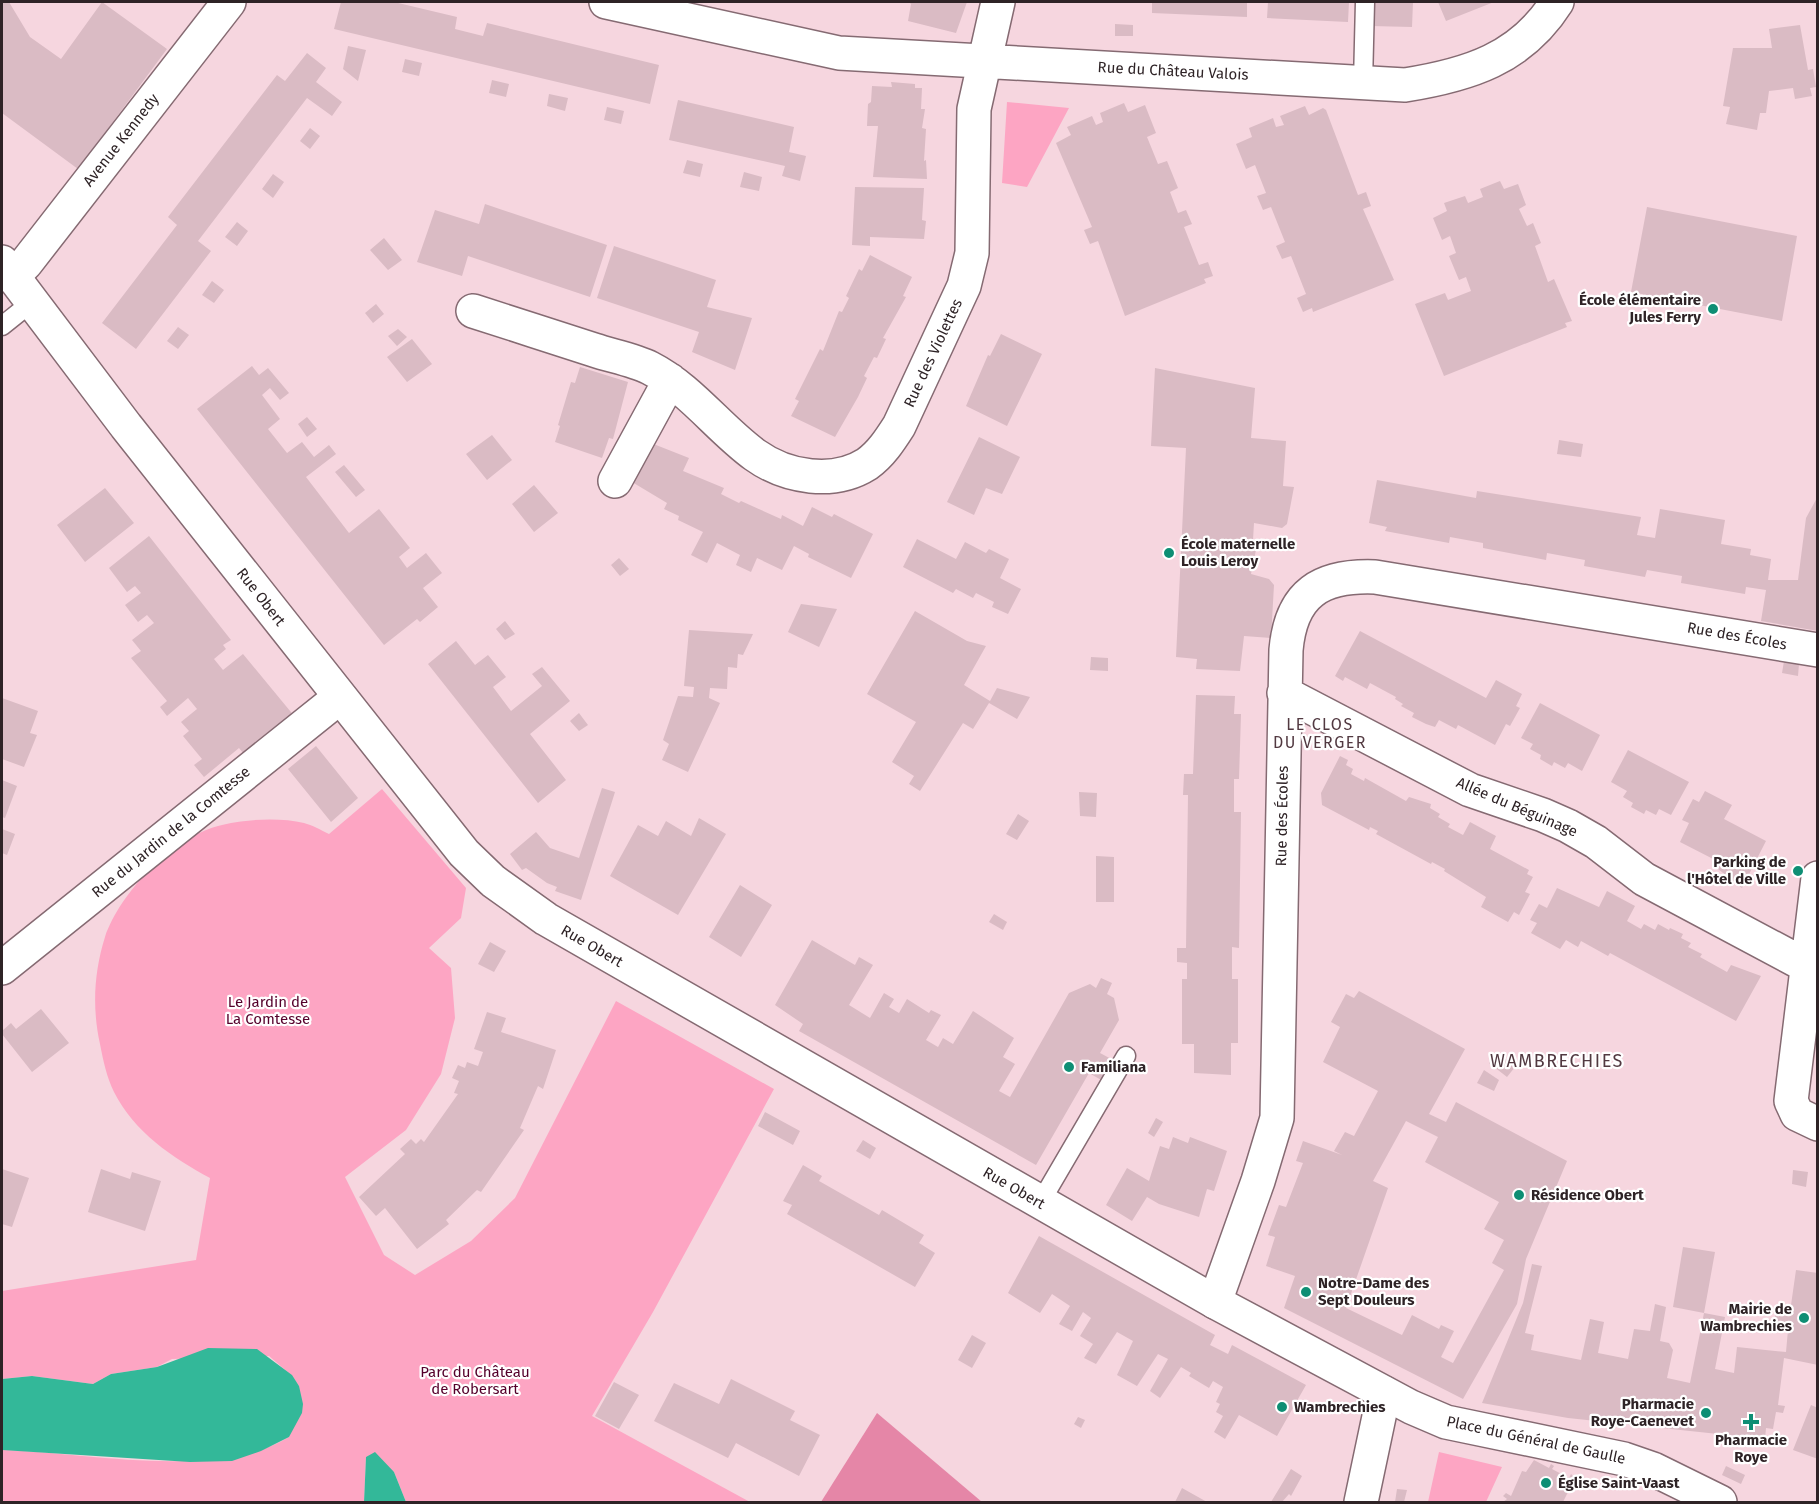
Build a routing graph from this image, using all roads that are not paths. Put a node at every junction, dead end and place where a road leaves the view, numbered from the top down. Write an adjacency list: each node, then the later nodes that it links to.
1 (229, 2): 8 (street, Avenue Kennedy)
2 (606, 2): 6 (street, Rue du Château Valois)
3 (998, 2): 6 (street, Rue des Violettes)
4 (1365, 2): 7 (lane)
5 (1557, 2): 7 (street, Rue du Château Valois)
6 (983, 62): 7 (street, Rue du Château Valois); 12 (street, Rue des Violettes)
7 (1363, 83)
8 (7, 270): 9 (street, Rue Obert)
9 (32, 302): 11 (lane); 16 (street, Rue Obert)
10 (473, 311): 12 (street, Rue des Violettes)
11 (2, 326)
12 (670, 381): 13 (street)
13 (615, 481)
14 (1818, 650): 15 (street, Rue des Écoles)
15 (1284, 693): 18 (street, Allée du Béguinage); 23 (street, Rue des Écoles)
16 (340, 697): 19 (street, Rue du Jardin de la Comtesse); 22 (street, Rue Obert)
17 (1818, 878): 18 (street)
18 (1807, 966): 21 (street)
19 (2, 968)
20 (1126, 1056): 22 (lane)
21 (1818, 1124)
22 (1040, 1203): 23 (street, Rue Obert)
23 (1215, 1302): 24 (street, Rue Obert)
24 (1384, 1393): 25 (street); 26 (street, Place du Général de Gaulle)
25 (1361, 1503)
26 (1720, 1503)

